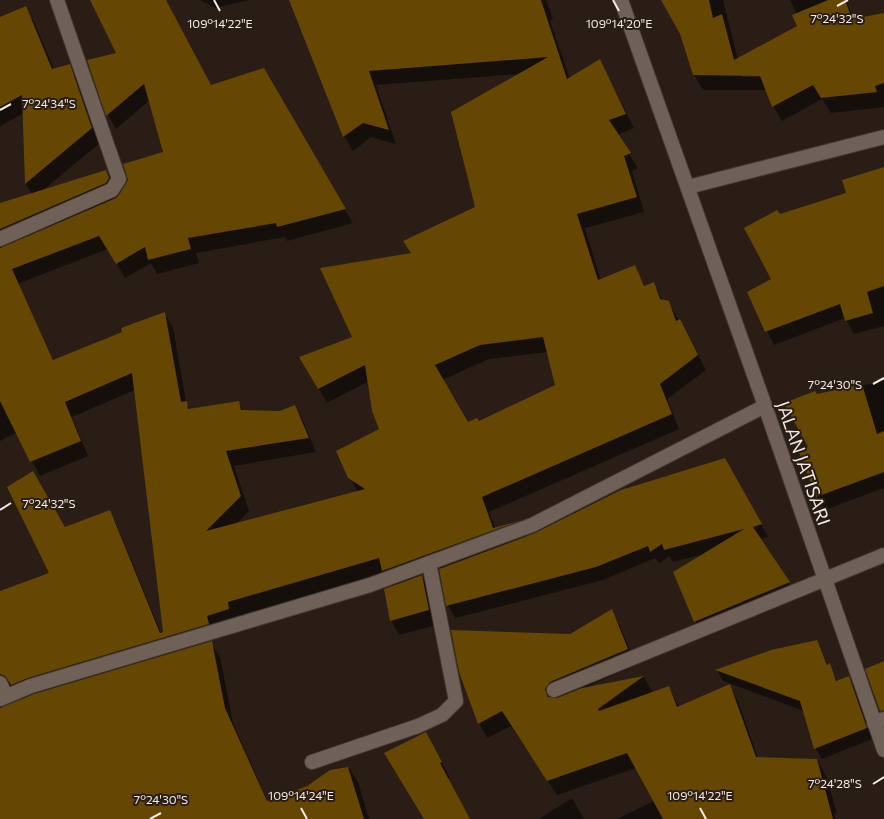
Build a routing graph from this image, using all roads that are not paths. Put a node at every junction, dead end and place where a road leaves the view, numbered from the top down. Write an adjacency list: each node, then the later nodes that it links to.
1 (57, 0): 5 (street)
2 (621, 0): 4 (street, JALAN JATISARI)
3 (884, 138): 4 (street)
4 (688, 188): 6 (street, JALAN JATISARI)
5 (0, 238)
6 (765, 406): 8 (street); 9 (street, JALAN JATISARI)
7 (884, 555): 9 (street)
8 (429, 563): 12 (street); 15 (street)
9 (825, 580): 11 (street); 13 (street, JALAN JATISARI)
10 (0, 683): 12 (street)
11 (554, 690)
12 (3, 697)
13 (879, 721): 14 (street, JALAN JATISARI)
14 (884, 750)
15 (312, 762)

